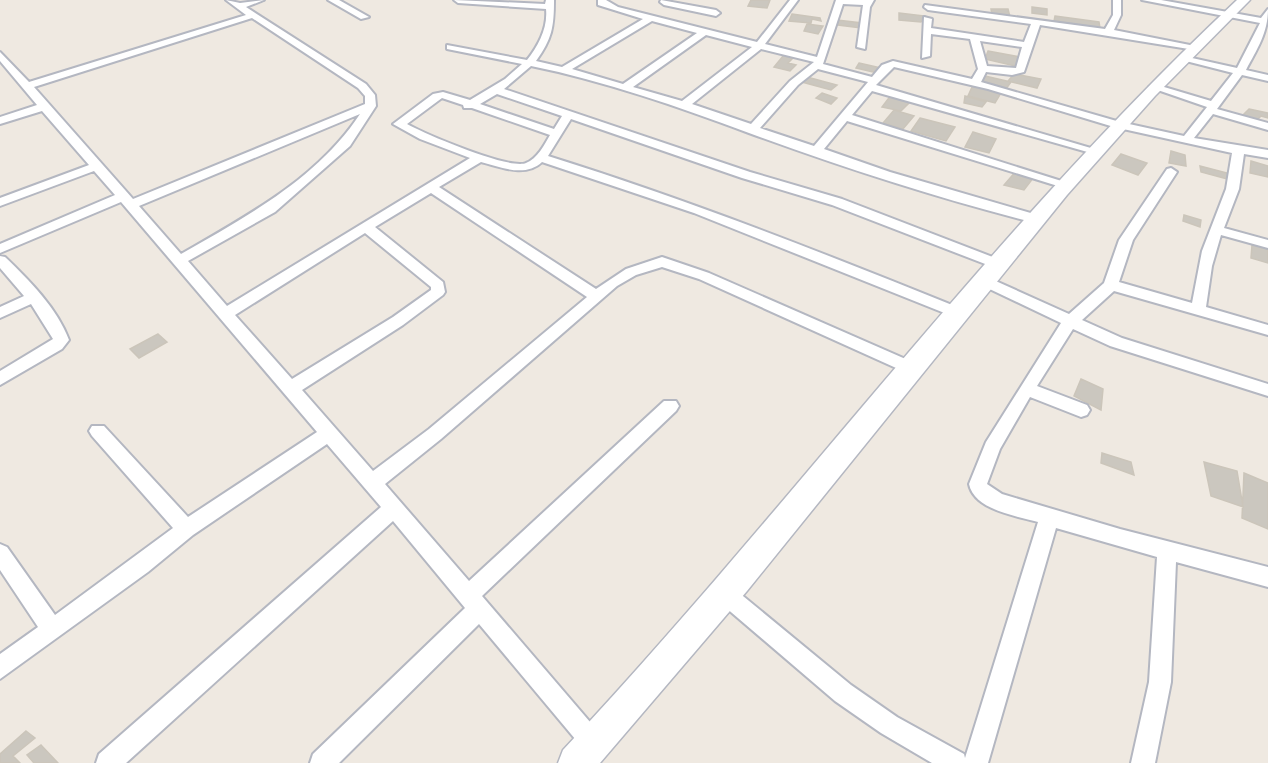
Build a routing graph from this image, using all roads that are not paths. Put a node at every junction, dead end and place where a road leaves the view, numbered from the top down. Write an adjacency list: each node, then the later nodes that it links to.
1 (260, 0): 11 (street)
2 (332, 0): 18 (street)
3 (458, 0): 13 (street)
4 (602, 0): 17 (street)
5 (794, 0): 27 (street)
6 (836, 0): 10 (street); 34 (street)
7 (1117, 0): 23 (street)
8 (1146, 0): 14 (street)
9 (666, 1): 15 (street); 17 (street)
10 (870, 1): 29 (street)
11 (235, 3): 16 (street)
12 (928, 3): 21 (street); 22 (street)
13 (549, 4): 33 (street)
14 (1237, 7): 20 (street); 30 (street)
15 (716, 13)
16 (254, 15): 41 (street); 47 (street)
17 (639, 15): 19 (street)
18 (364, 17)
19 (651, 18): 24 (street); 36 (street)
20 (1267, 18): 37 (street)
21 (1036, 23): 23 (street); 26 (street)
22 (926, 30): 25 (street); 32 (street)
23 (1109, 31): 30 (street)
24 (704, 32): 27 (street); 43 (street)
25 (974, 37): 26 (street); 35 (street)
26 (1027, 45): 35 (street)
27 (759, 46): 34 (street); 45 (street)
28 (450, 47): 33 (street)
29 (862, 47)
30 (1189, 53): 37 (street); 42 (street)
31 (0, 55): 41 (street)
32 (925, 56)
33 (530, 63): 36 (street); 44 (street)
34 (818, 63): 40 (street); 55 (street)
35 (983, 69): 39 (street)
36 (564, 70): 43 (street)
37 (1239, 73): 38 (street); 49 (street)
38 (1268, 78)
39 (975, 83): 40 (street); 53 (street)
40 (873, 84): 51 (street); 60 (street)
41 (26, 86): 46 (street)
42 (1154, 87): 49 (street); 53 (street)
43 (625, 88): 45 (street)
44 (496, 90): 48 (street); 50 (street)
45 (684, 105): 55 (street)
46 (45, 106): 52 (street); 64 (street)
47 (371, 106): 68 (street); 76 (street)
48 (468, 106): 56 (street); 62 (street)
49 (1210, 107): 54 (street); 57 (street)
50 (569, 114): 56 (street); 77 (street)
51 (847, 117): 59 (street); 66 (street)
52 (0, 121)
53 (1118, 125): 57 (street); 60 (street)
54 (1268, 128)
55 (752, 130): 59 (street)
56 (556, 133): 63 (street)
57 (1187, 140): 58 (street)
58 (1238, 149): 61 (street); 72 (street)
59 (817, 150): 70 (street)
60 (1095, 151): 66 (street)
61 (1268, 154)
62 (480, 157): 63 (street); 67 (street)
63 (540, 158): 83 (street)
64 (96, 166): 68 (street); 69 (street)
65 (1171, 172): 78 (street)
66 (1065, 184): 70 (street)
67 (432, 188): 71 (street); 79 (street)
68 (126, 201): 74 (street); 76 (street)
69 (0, 202)
70 (1036, 219): 77 (street)
71 (366, 227): 84 (street); 89 (street)
72 (1217, 230): 73 (street); 81 (street)
73 (1268, 244)
74 (0, 249)
75 (0, 260): 80 (street)
76 (180, 260): 84 (street)
77 (991, 272): 83 (street); 85 (street)
78 (1111, 285): 81 (street); 85 (street)
79 (596, 296): 87 (street); 96 (street)
80 (34, 297): 82 (street); 88 (street)
81 (1198, 311): 86 (street)
82 (0, 313)
83 (957, 313): 87 (street)
84 (226, 314): 89 (street)
85 (1070, 322): 90 (street); 91 (street)
86 (1268, 330)
87 (911, 368): 103 (street)
88 (0, 379)
89 (290, 389): 95 (street)
90 (1027, 389): 93 (street); 98 (street)
91 (1268, 390)
92 (670, 406): 104 (street)
93 (1081, 410)
94 (98, 431): 99 (street)
95 (328, 434): 96 (street); 99 (street)
96 (372, 483): 97 (street)
97 (394, 508): 104 (street); 108 (street)
98 (1050, 516): 100 (street); 112 (street)
99 (186, 529): 105 (street)
100 (1167, 549): 102 (street); 113 (street)
101 (0, 553): 105 (street)
102 (1268, 577)
103 (725, 594): 107 (street); 111 (street)
104 (474, 602): 107 (street); 109 (street)
105 (52, 628): 106 (street)
106 (0, 668)
107 (594, 744): 110 (street)
108 (108, 763)
109 (322, 763)
110 (576, 763)
111 (955, 763)
112 (976, 763)
113 (1143, 763)

